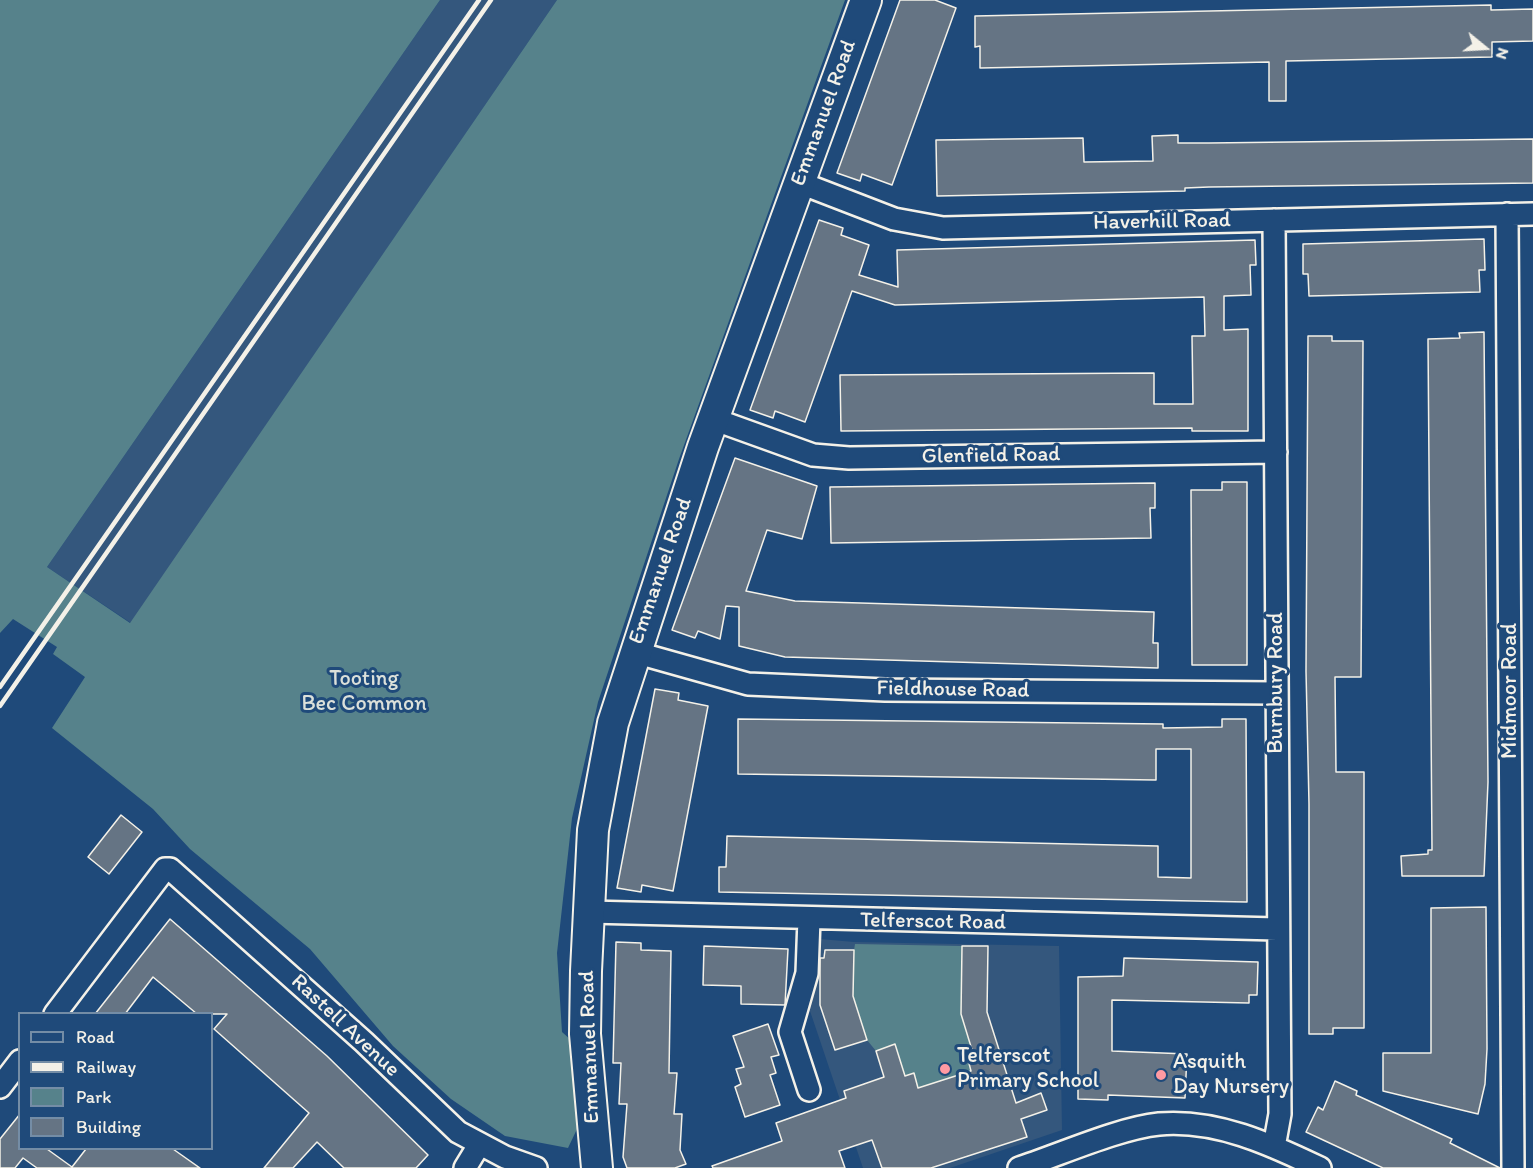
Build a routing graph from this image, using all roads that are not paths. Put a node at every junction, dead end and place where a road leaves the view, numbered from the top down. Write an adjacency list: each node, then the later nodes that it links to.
1 (866, 0): 2 (street, Emmanuel Road)
2 (798, 182): 5 (street, Haverhill Road); 6 (street, Emmanuel Road)
3 (1507, 214): 4 (street, Haverhill Road); 5 (street, Haverhill Road); 24 (street, Midmoor Road)
4 (1533, 214)
5 (1274, 220): 7 (street, Burnbury Road)
6 (713, 419): 7 (street, Glenfield Road); 8 (street, Emmanuel Road)
7 (1276, 452): 9 (street, Burnbury Road)
8 (634, 652): 9 (street, Fieldhouse Road); 10 (street, Emmanuel Road)
9 (1276, 693): 12 (street, Burnbury Road)
10 (589, 912): 11 (street, Telferscot Road); 21 (street, Emmanuel Road)
11 (809, 919): 12 (street, Telferscot Road); 16 (street)
12 (1277, 929): 18 (street, Burnbury Road)
13 (57, 1012): 17 (street, Rastell Avenue)
14 (18, 1064): 15 (street)
15 (0, 1087)
16 (809, 1090)
17 (479, 1145): 19 (street); 20 (street, Rastell Avenue)
18 (1274, 1147): 22 (street); 23 (street)
19 (465, 1168)
20 (536, 1168)
21 (597, 1168)
22 (1019, 1168)
23 (1320, 1168)
24 (1513, 1168)

